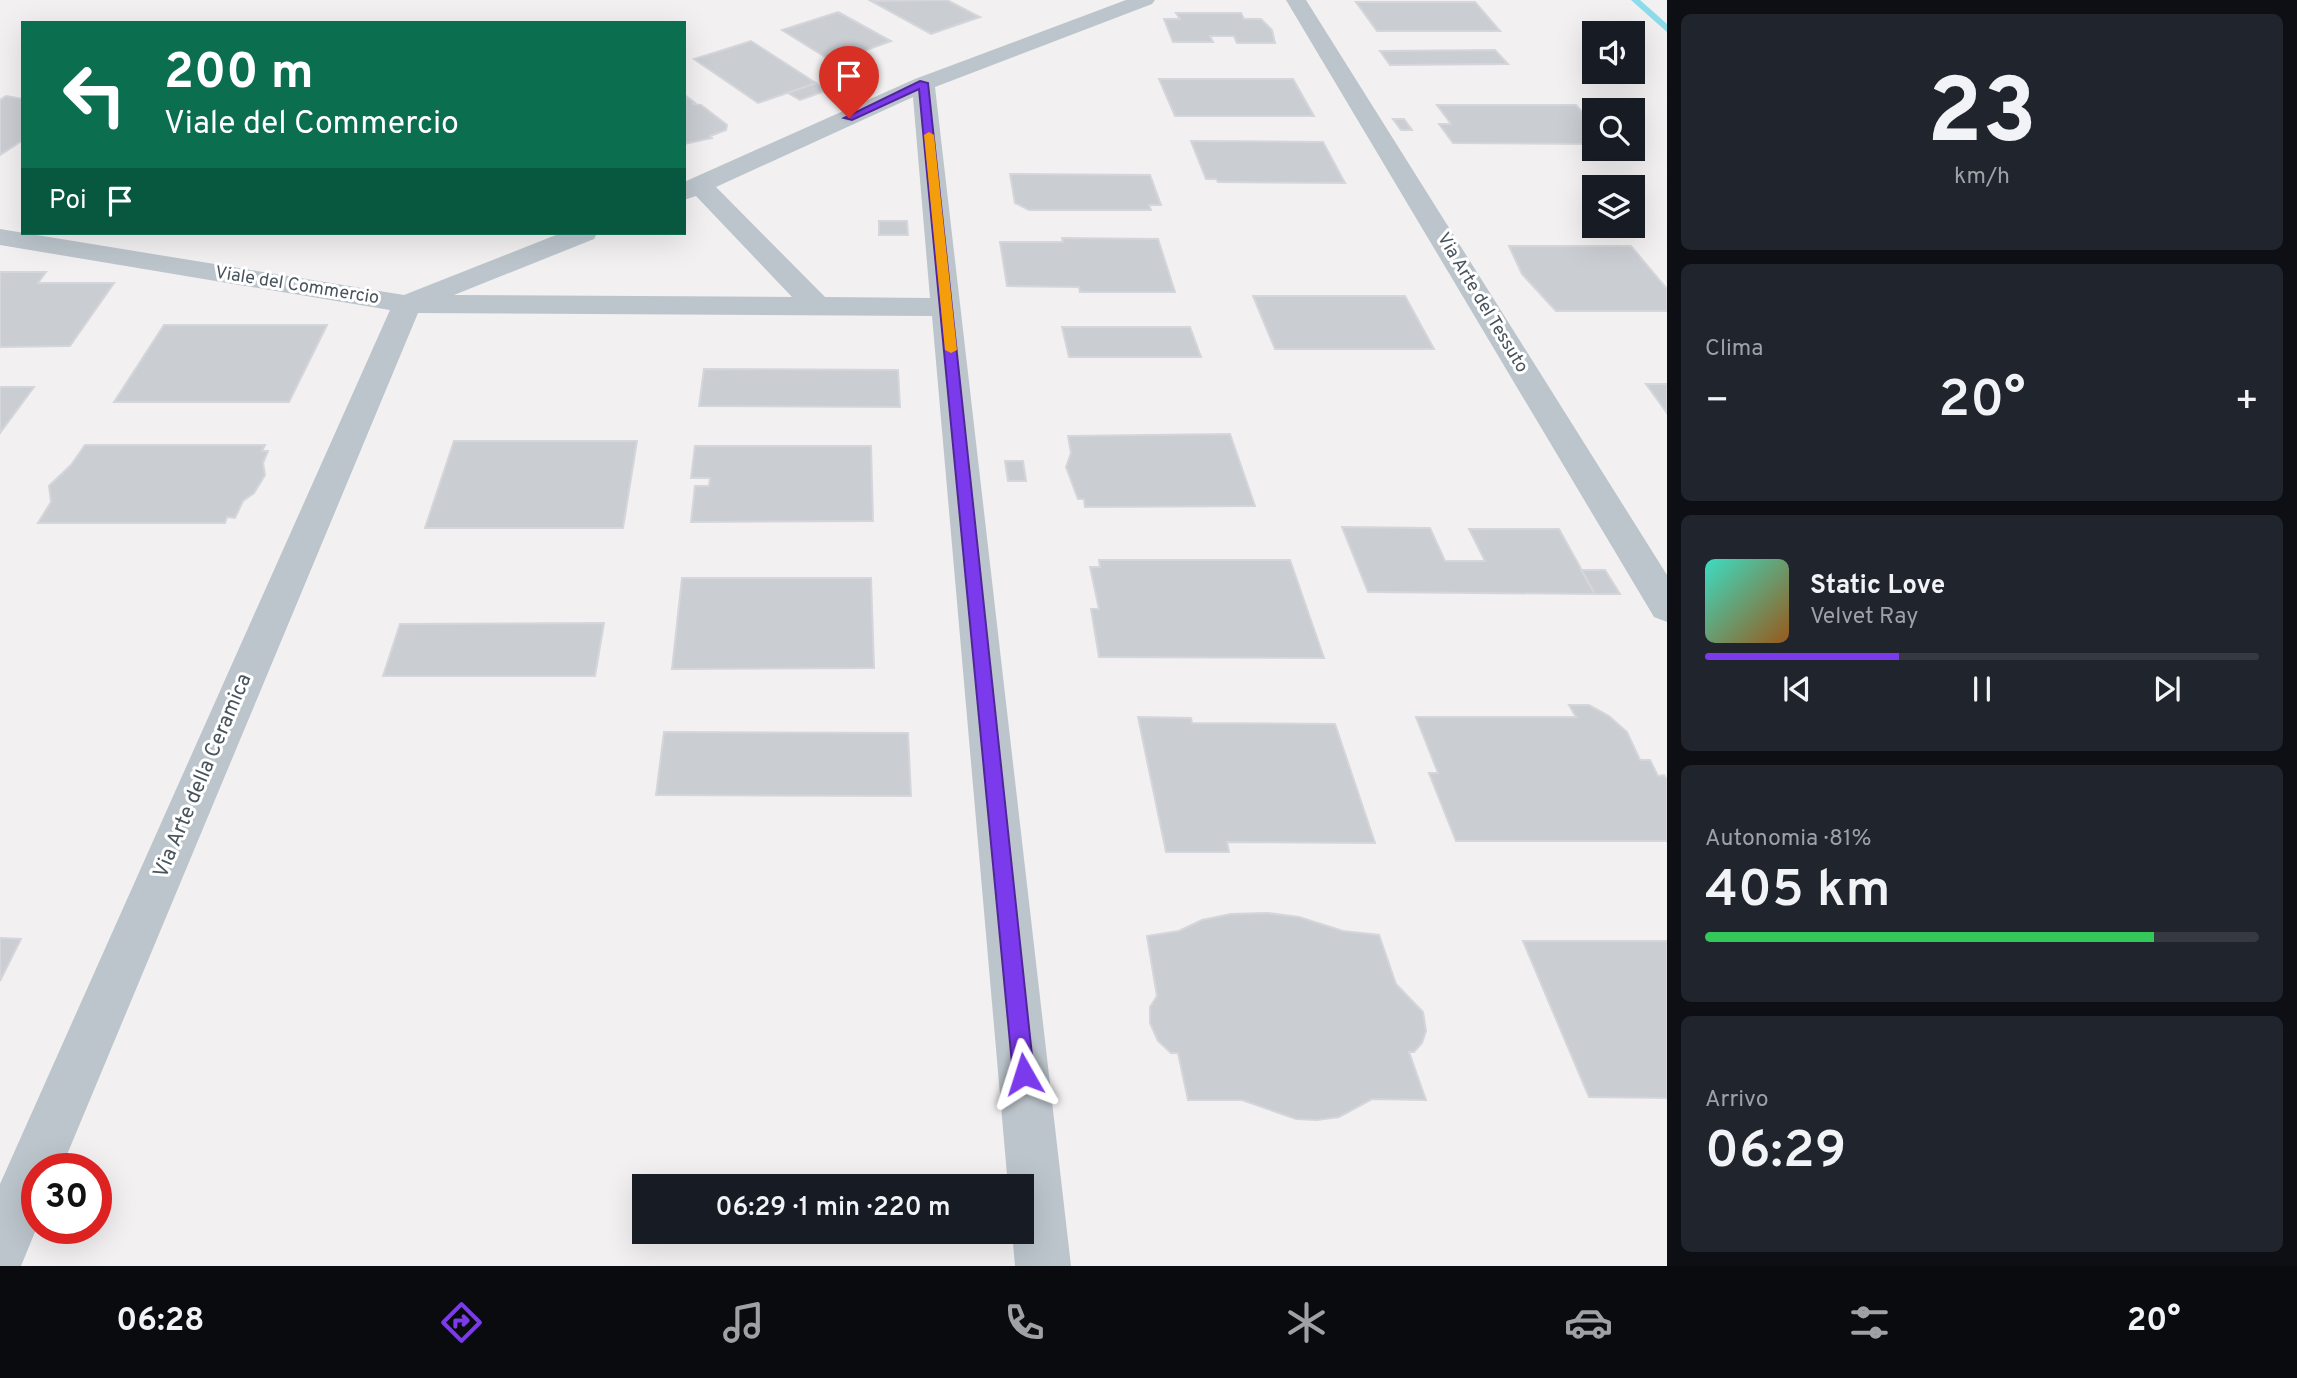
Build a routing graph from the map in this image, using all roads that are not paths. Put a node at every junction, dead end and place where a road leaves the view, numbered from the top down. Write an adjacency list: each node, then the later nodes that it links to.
1 (1145, 0): 3 (street)
2 (1296, 0): 10 (street, Via Arte del Tessuto)
3 (923, 83): 4 (street); 9 (street)
4 (692, 189): 8 (street)
5 (579, 235): 7 (street, Viale del Commercio)
6 (0, 237): 7 (street, Viale del Commercio)
7 (407, 304): 8 (street); 11 (street, Via Arte della Ceramica)
8 (817, 306): 9 (street)
9 (947, 307): 12 (street)
10 (1667, 607)
11 (0, 1248)
12 (1043, 1266)

